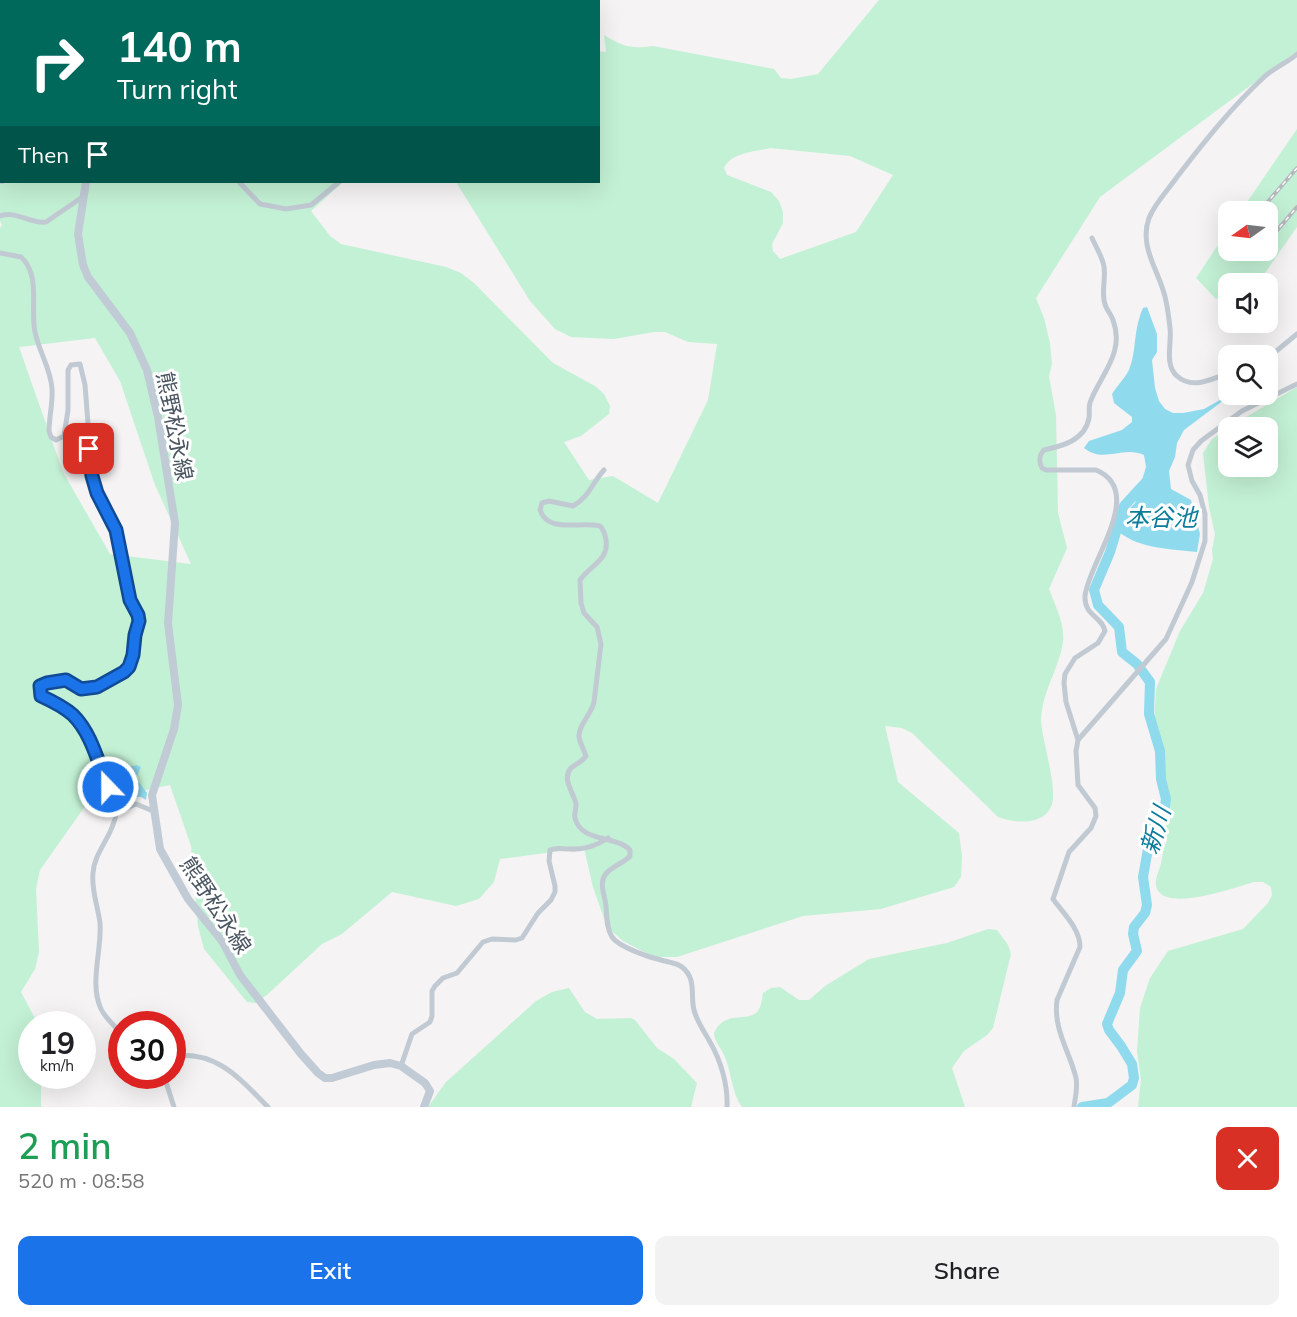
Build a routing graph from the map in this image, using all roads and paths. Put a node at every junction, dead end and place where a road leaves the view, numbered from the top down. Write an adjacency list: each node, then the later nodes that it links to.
1 (1297, 54): 11 (street)
2 (86, 183): 5 (main road, 熊野松永線)
3 (240, 183): 4 (street)
4 (338, 183)
5 (84, 196): 6 (street); 15 (main road, 熊野松永線)
6 (0, 216)
7 (1092, 238): 14 (street)
8 (0, 253): 16 (street)
9 (1297, 334): 10 (street)
10 (1278, 350)
11 (1218, 376)
12 (1297, 384): 14 (street)
13 (604, 470): 17 (street)
14 (1078, 740): 26 (street)
15 (153, 811): 16 (street); 20 (main road, 熊野松永線)
16 (117, 812): 18 (street)
17 (608, 838): 20 (street); 25 (street)
18 (108, 1019)
19 (186, 1055): 23 (street)
20 (401, 1066): 24 (main road)
21 (168, 1089): 22 (street)
22 (174, 1107)
23 (268, 1107)
24 (424, 1107)
25 (727, 1107)
26 (1074, 1107)

